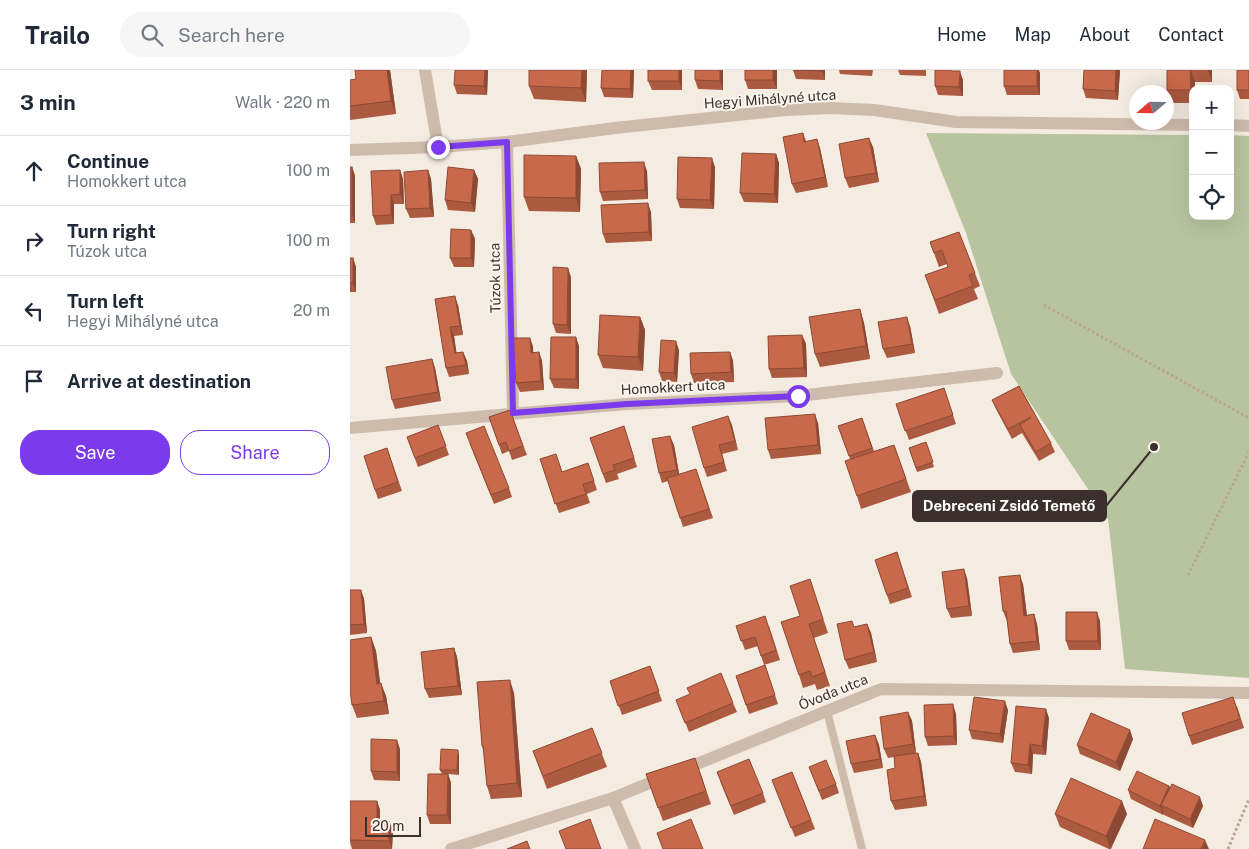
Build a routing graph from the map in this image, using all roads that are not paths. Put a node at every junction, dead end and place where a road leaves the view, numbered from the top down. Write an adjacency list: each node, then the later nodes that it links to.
1 (425, 70): 6 (street)
2 (1189, 125): 5 (street, Hegyi Mihályné utca)
3 (1234, 125): 4 (street)
4 (1249, 126)
5 (507, 142): 6 (street, Hegyi Mihályné utca); 9 (street, Túzok utca)
6 (438, 147): 7 (street, Hegyi Mihályné utca)
7 (350, 150)
8 (997, 373): 9 (street, Homokkert utca)
9 (513, 413): 10 (street, Homokkert utca)
10 (350, 428)
11 (1249, 693): 12 (street, Óvoda utca)
12 (827, 711): 13 (street, Óvoda utca); 16 (lane)
13 (613, 798): 14 (street, Óvoda utca); 15 (street)
14 (451, 849)
15 (635, 849)
16 (862, 849)

